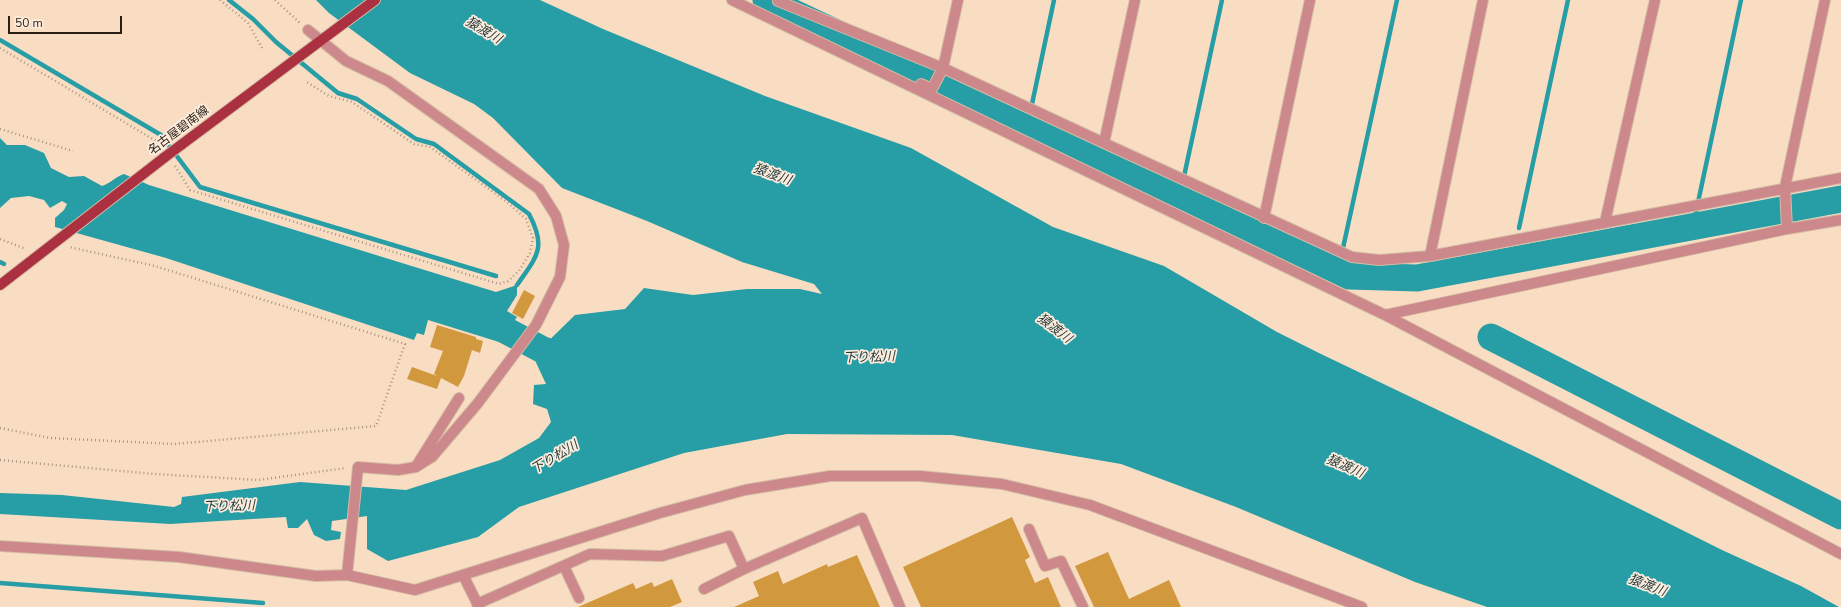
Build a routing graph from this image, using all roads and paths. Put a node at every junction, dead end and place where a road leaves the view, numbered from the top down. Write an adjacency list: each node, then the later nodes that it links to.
1 (220, 0): 15 (path)
2 (275, 0): 12 (path)
3 (375, 0): 13 (main road, 名古屋碧南線)
4 (732, 0): 16 (street)
5 (778, 0): 17 (street)
6 (958, 0): 17 (street)
7 (1135, 0): 21 (street)
8 (1310, 0): 26 (street)
9 (1483, 0): 33 (street)
10 (1655, 0): 28 (street)
11 (1826, 0): 25 (street)
12 (308, 30): 13 (street)
13 (324, 38): 31 (main road, 名古屋碧南線, bridge); 40 (street)
14 (0, 48): 20 (path)
15 (262, 48)
16 (866, 64): 17 (street); 35 (street)
17 (943, 68): 21 (street)
18 (305, 81): 23 (path)
19 (0, 129): 22 (path)
20 (156, 141)
21 (1104, 143): 26 (street)
22 (73, 151)
23 (175, 166)
24 (1841, 178): 25 (street)
25 (1785, 187): 28 (street); 29 (street)
26 (1264, 218): 33 (street)
27 (1841, 220): 29 (street)
28 (1605, 222): 33 (street)
29 (1787, 229): 35 (street)
30 (0, 239): 32 (path)
31 (52, 243): 32 (main road, 名古屋碧南線); 37 (path)
32 (40, 254): 34 (main road, 名古屋碧南線)
33 (1430, 256)
34 (0, 285)
35 (1385, 315): 43 (street)
36 (459, 398): 40 (street)
37 (0, 428)
38 (0, 460): 39 (path)
39 (358, 467): 40 (street); 46 (street)
40 (416, 467)
41 (1029, 529): 52 (street)
42 (0, 546): 46 (street)
43 (1841, 554)
44 (564, 566): 45 (street); 49 (street); 50 (street)
45 (744, 569): 48 (street); 51 (street)
46 (347, 575): 47 (street)
47 (463, 575): 50 (street); 53 (street)
48 (704, 589)
49 (579, 598)
50 (478, 606)
51 (900, 607)
52 (1083, 607)
53 (1362, 607)

